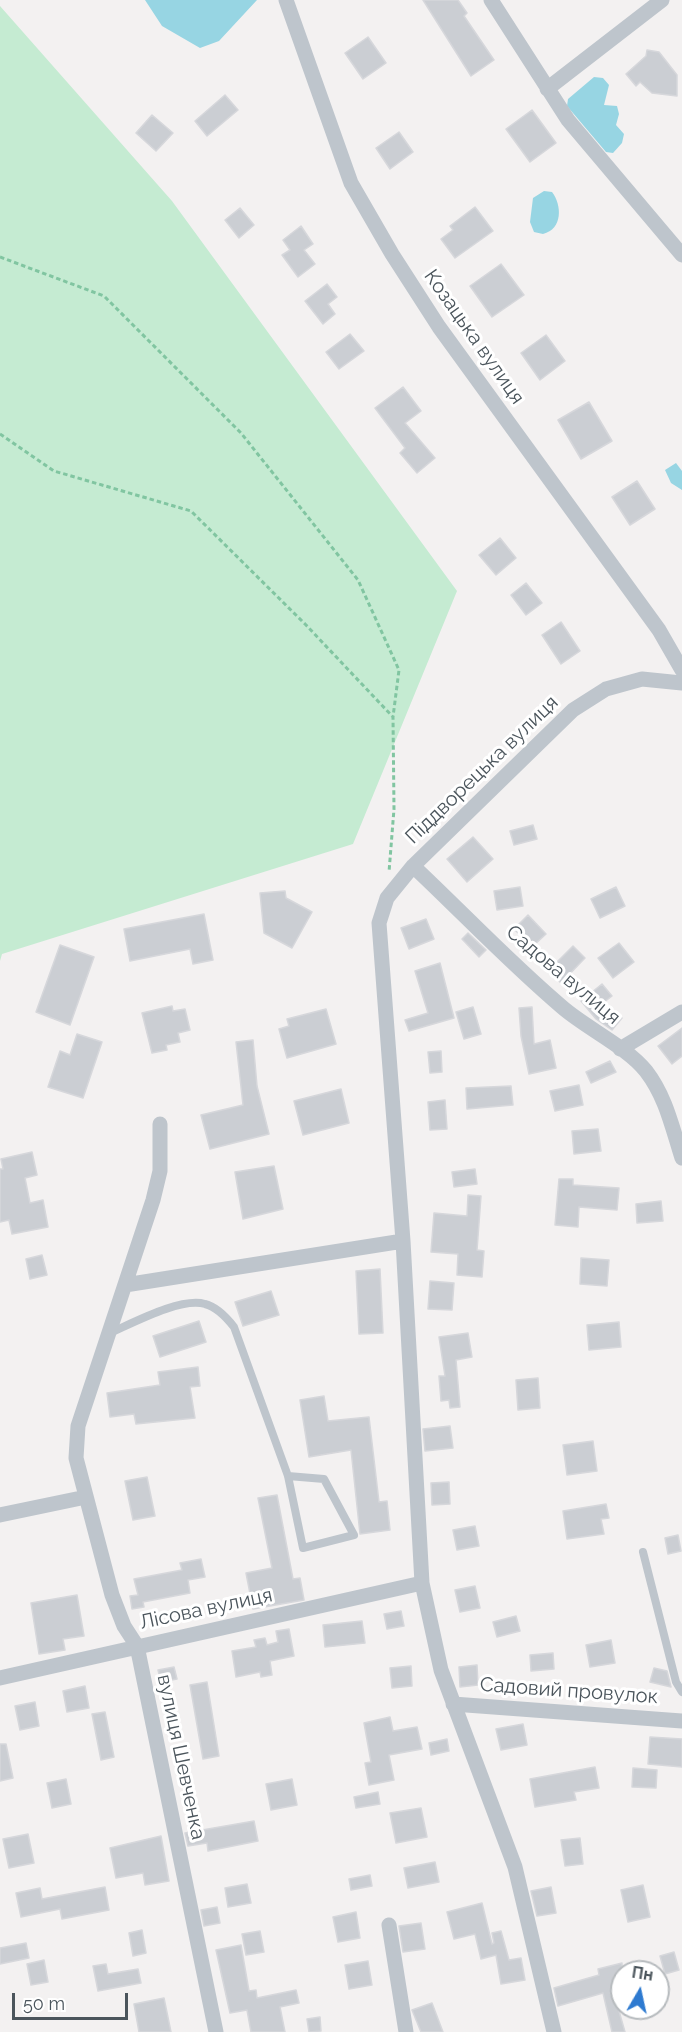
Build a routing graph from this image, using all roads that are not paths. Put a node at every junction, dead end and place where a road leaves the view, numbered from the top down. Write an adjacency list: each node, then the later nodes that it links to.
1 (286, 0): 6 (street, Козацька вулиця)
2 (491, 0): 4 (street)
3 (662, 0): 4 (street)
4 (547, 89): 5 (street)
5 (682, 255)
6 (682, 670)
7 (682, 683): 8 (street, Піддворецька вулиця)
8 (413, 866): 10 (street, Садова вулиця); 13 (street, Піддворецька вулиця)
9 (682, 1012): 10 (street)
10 (620, 1050): 12 (street, Садова вулиця)
11 (160, 1124): 14 (street, вулиця Шевченка)
12 (682, 1158)
13 (403, 1241): 14 (street); 20 (street)
14 (124, 1285): 15 (street, вулиця Шевченка)
15 (108, 1333): 16 (lane); 17 (street, вулиця Шевченка)
16 (288, 1476): 16 (lane)
17 (86, 1497): 18 (street); 21 (street, вулиця Шевченка)
18 (0, 1515)
19 (643, 1552): 23 (lane)
20 (422, 1584): 21 (street, Лісова вулиця); 24 (street)
21 (137, 1646): 22 (street, Лісова вулиця); 27 (street, вулиця Шевченка)
22 (0, 1677)
23 (682, 1692)
24 (453, 1704): 25 (street, Садовий провулок); 29 (street)
25 (682, 1721)
26 (389, 1925): 28 (street)
27 (216, 2032)
28 (405, 2032)
29 (554, 2032)

